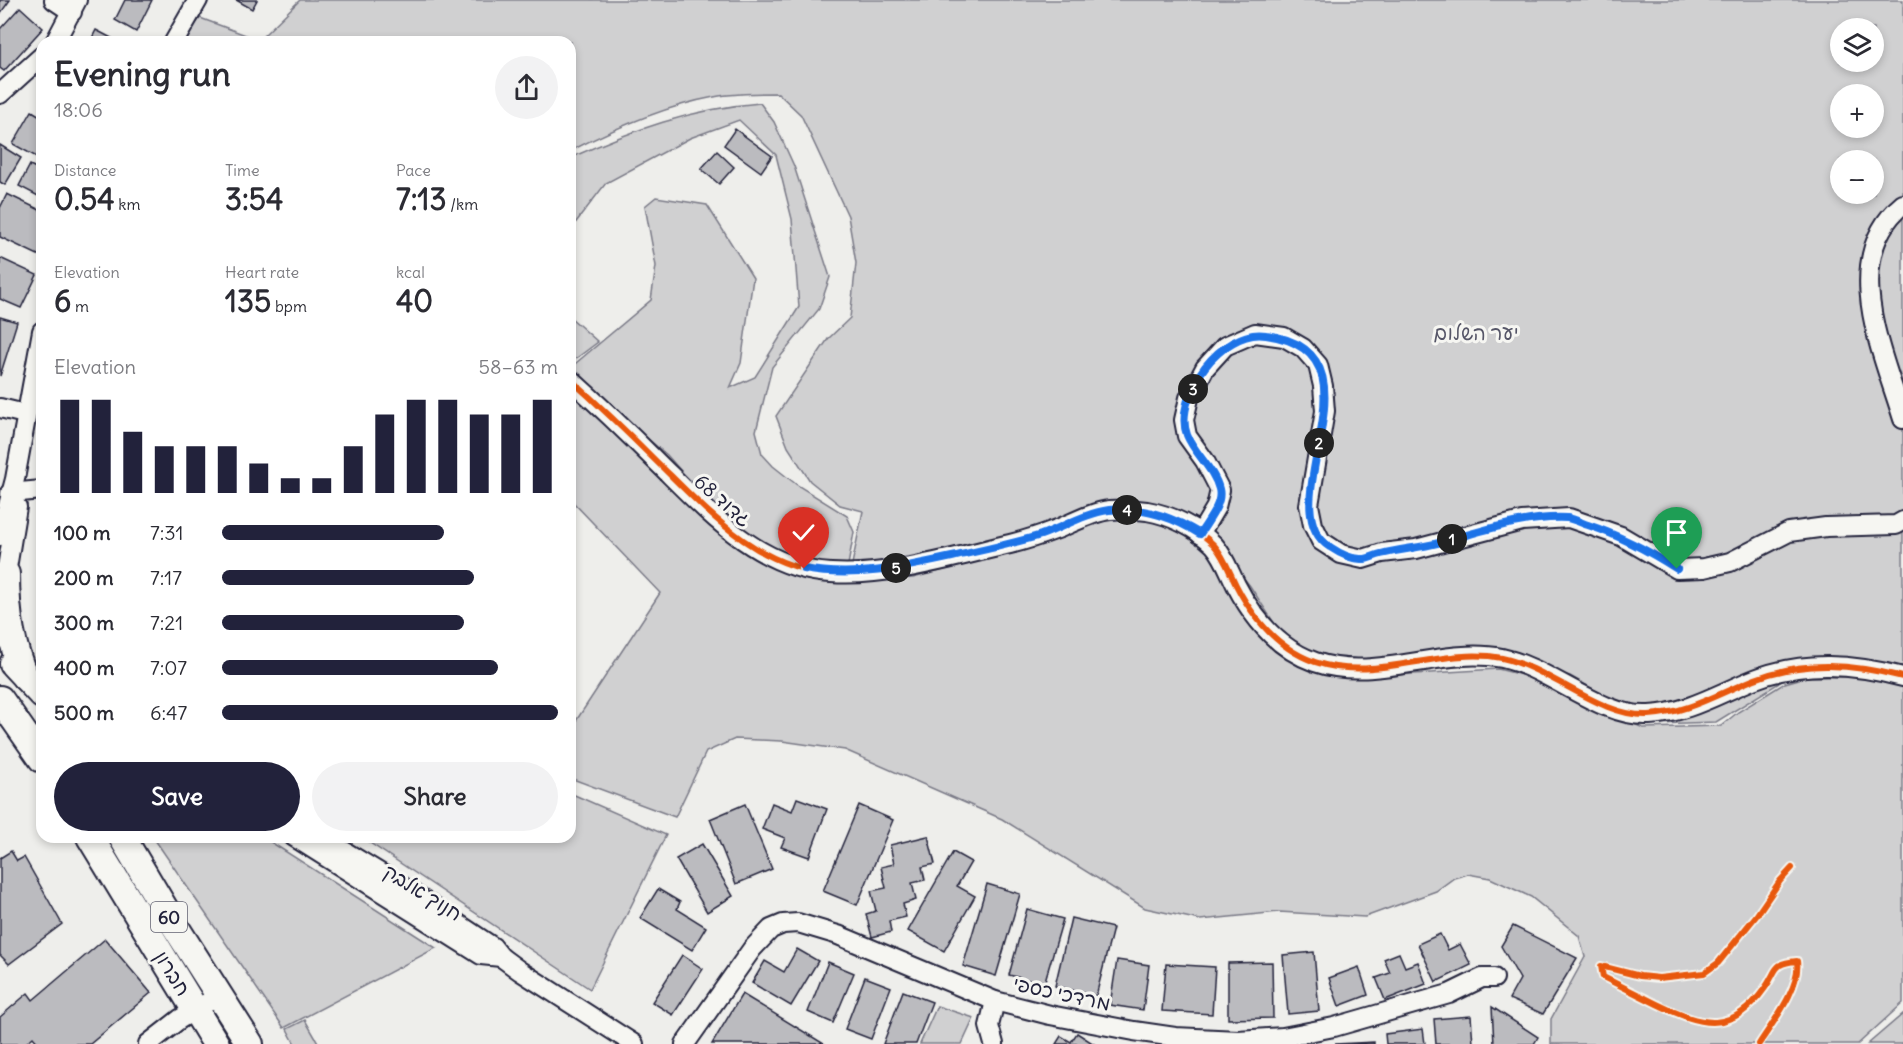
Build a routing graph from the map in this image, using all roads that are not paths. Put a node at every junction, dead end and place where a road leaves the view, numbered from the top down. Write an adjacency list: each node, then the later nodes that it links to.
1 (54, 0): 3 (street)
2 (198, 0): 5 (street)
3 (74, 6): 4 (street)
4 (58, 36)
5 (177, 36)
6 (36, 61): 7 (street)
7 (0, 94)
8 (1903, 204): 13 (street)
9 (36, 361): 12 (street)
10 (576, 385): 18 (street, גדוד 68)
11 (0, 408): 12 (street)
12 (25, 414): 15 (street)
13 (1903, 419)
14 (36, 480): 15 (street)
15 (14, 488): 16 (street); 19 (street); 20 (street)
16 (36, 490)
17 (1903, 521): 18 (street)
18 (1200, 534): 22 (street, גדוד 68)
19 (0, 536)
20 (3, 582): 23 (highway)
21 (0, 651): 23 (highway)
22 (1903, 677)
23 (34, 686)
24 (0, 699): 25 (highway)
25 (36, 750)
26 (94, 843): 34 (highway, חברון / 60)
27 (126, 843): 32 (highway, 60)
28 (304, 843): 30 (street, חנוך אלבק)
29 (331, 843): 30 (street, חנוך אלבק)
30 (501, 957): 38 (street, חנוך אלבק)
31 (1494, 978): 33 (street, מרדכי כספי)
32 (220, 995): 34 (street); 37 (highway, 60)
33 (995, 1001): 39 (street, מרדכי כספי); 40 (street)
34 (195, 1010): 35 (street); 36 (highway, 60)
35 (148, 1044)
36 (216, 1044)
37 (250, 1044)
38 (634, 1044)
39 (685, 1044)
40 (994, 1044)

